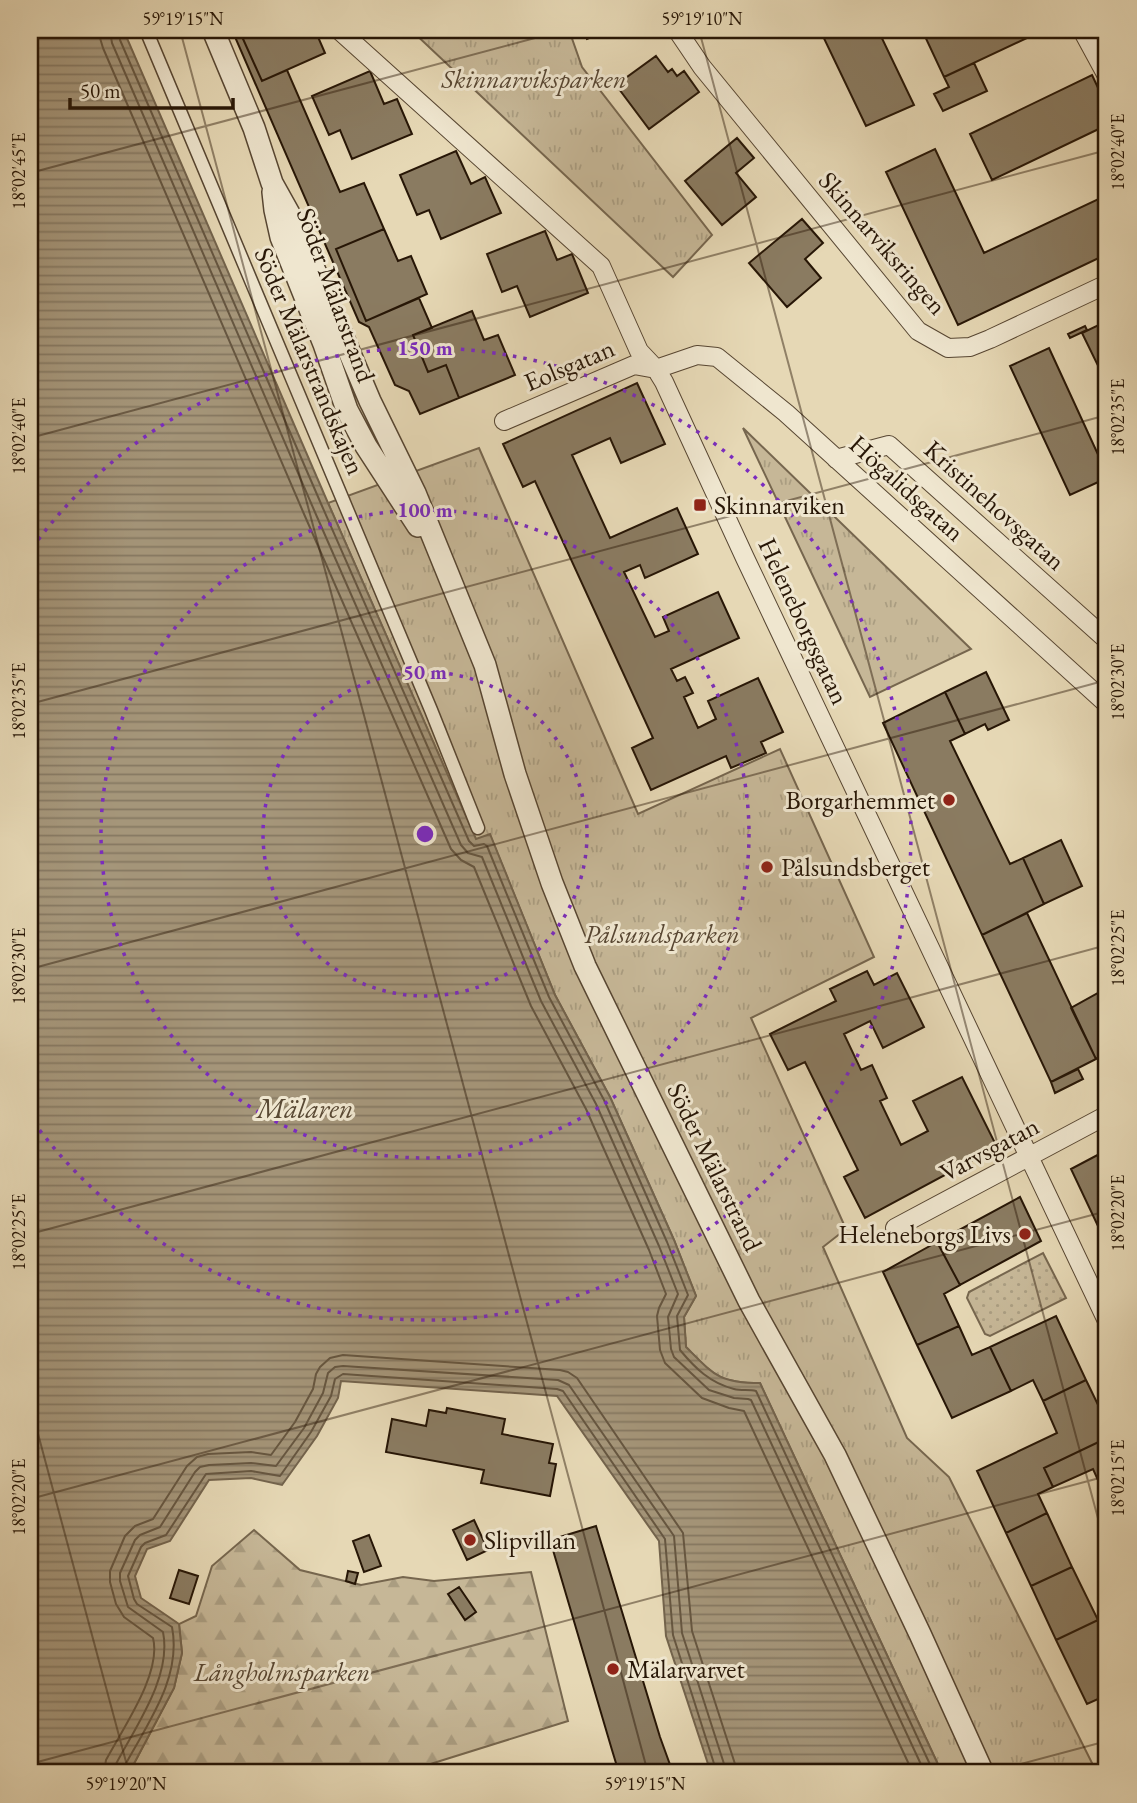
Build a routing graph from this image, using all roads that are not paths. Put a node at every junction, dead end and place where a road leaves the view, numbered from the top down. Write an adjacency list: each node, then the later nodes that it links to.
1 (146, 30): 13 (street, Söder Mälarstrandskajen)
2 (213, 30): 18 (street, Söder Mälarstrand)
3 (339, 30): 8 (street, Heleneborgsgatan)
4 (677, 30): 7 (street, Skinnarviksringen)
5 (1082, 30): 6 (street)
6 (1107, 76)
7 (1107, 284)
8 (656, 369): 9 (street, Eolsgatan); 10 (street, Högalidsgatan); 15 (street, Heleneborgsgatan)
9 (504, 421)
10 (836, 458): 11 (street, Kristinehovsgatan); 12 (street, Högalidsgatan)
11 (1107, 640)
12 (1107, 704)
13 (478, 828)
14 (1107, 1115): 15 (street, Varvsgatan)
15 (1029, 1157): 16 (street, Varvsgatan); 17 (street, Heleneborgsgatan)
16 (895, 1228)
17 (1107, 1321)
18 (983, 1773)

